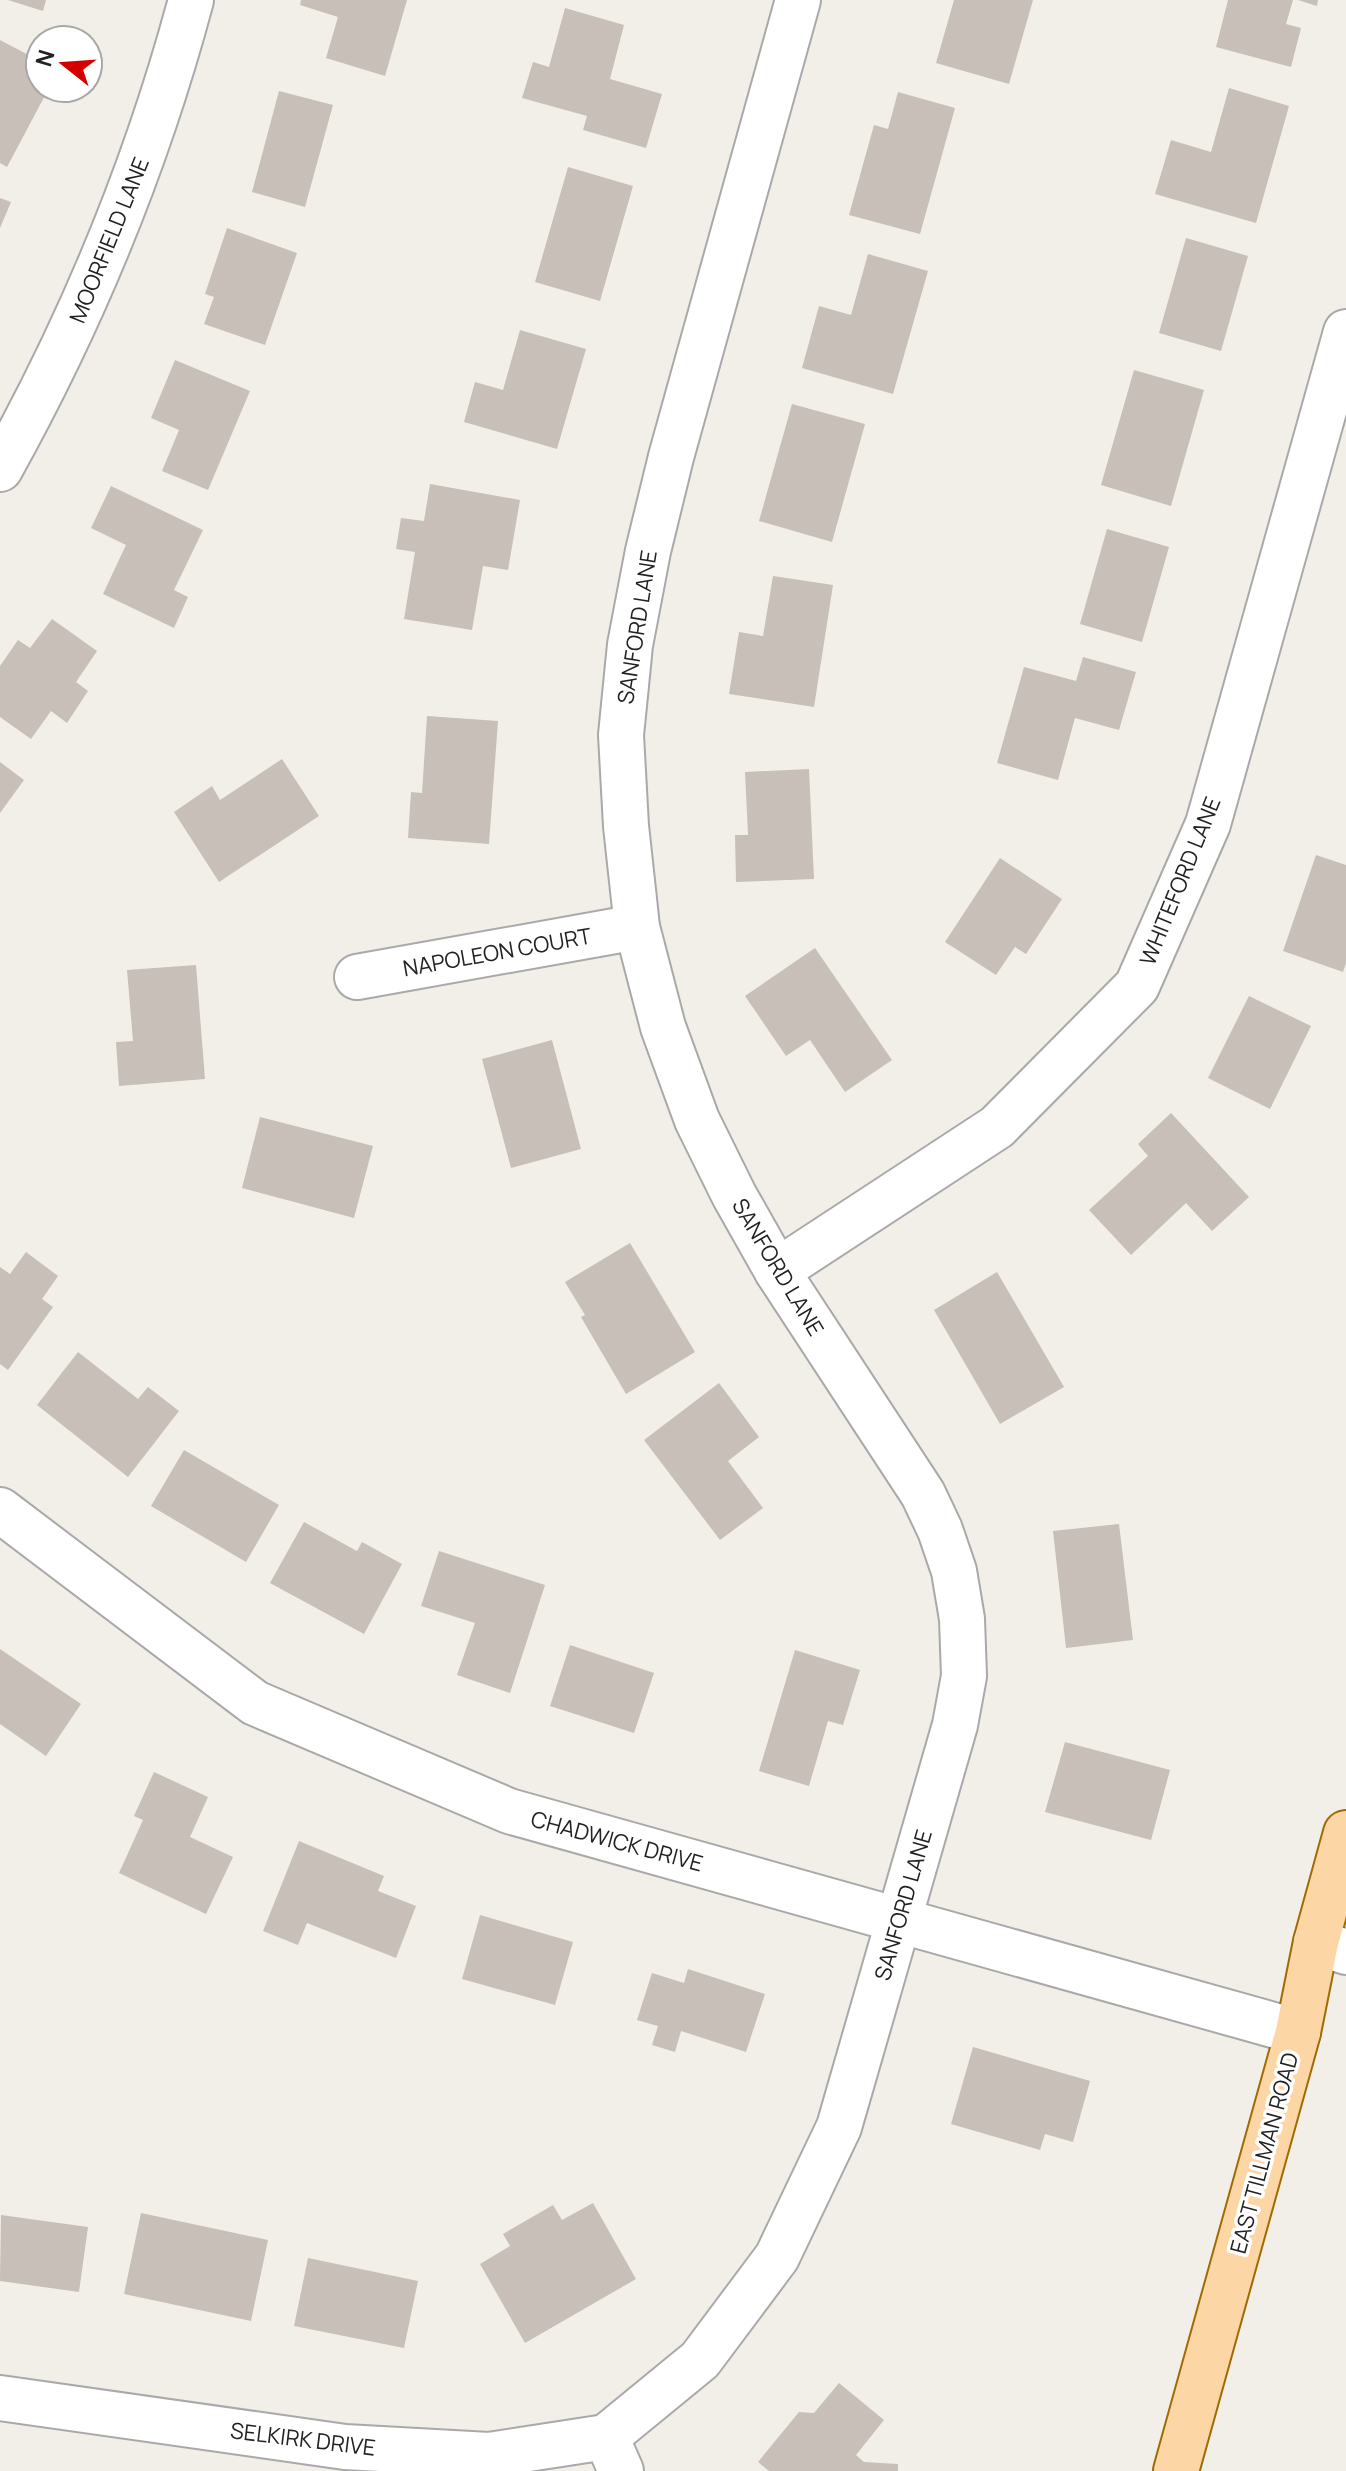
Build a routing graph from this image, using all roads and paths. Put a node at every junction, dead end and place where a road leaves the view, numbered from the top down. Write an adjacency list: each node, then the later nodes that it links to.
1 (191, 0): 4 (street, MOORFIELD LANE)
2 (798, 0): 5 (street, SANFORD LANE)
3 (1346, 332): 7 (street, WHITEFORD LANE)
4 (0, 469)
5 (637, 927): 6 (street, NAPOLEON COURT); 7 (street, SANFORD LANE)
6 (357, 977)
7 (777, 1271): 10 (street, SANFORD LANE)
8 (0, 1510): 10 (street, CHADWICK DRIVE)
9 (1346, 1833): 11 (main road, EAST TILLMAN ROAD)
10 (899, 1919): 12 (street, CHADWICK DRIVE); 14 (street, SANFORD LANE)
11 (1331, 1947): 12 (main road, EAST TILLMAN ROAD)
12 (1298, 2032): 15 (main road, EAST TILLMAN ROAD)
13 (0, 2398): 14 (street, SELKIRK DRIVE)
14 (613, 2454)
15 (1176, 2471)

